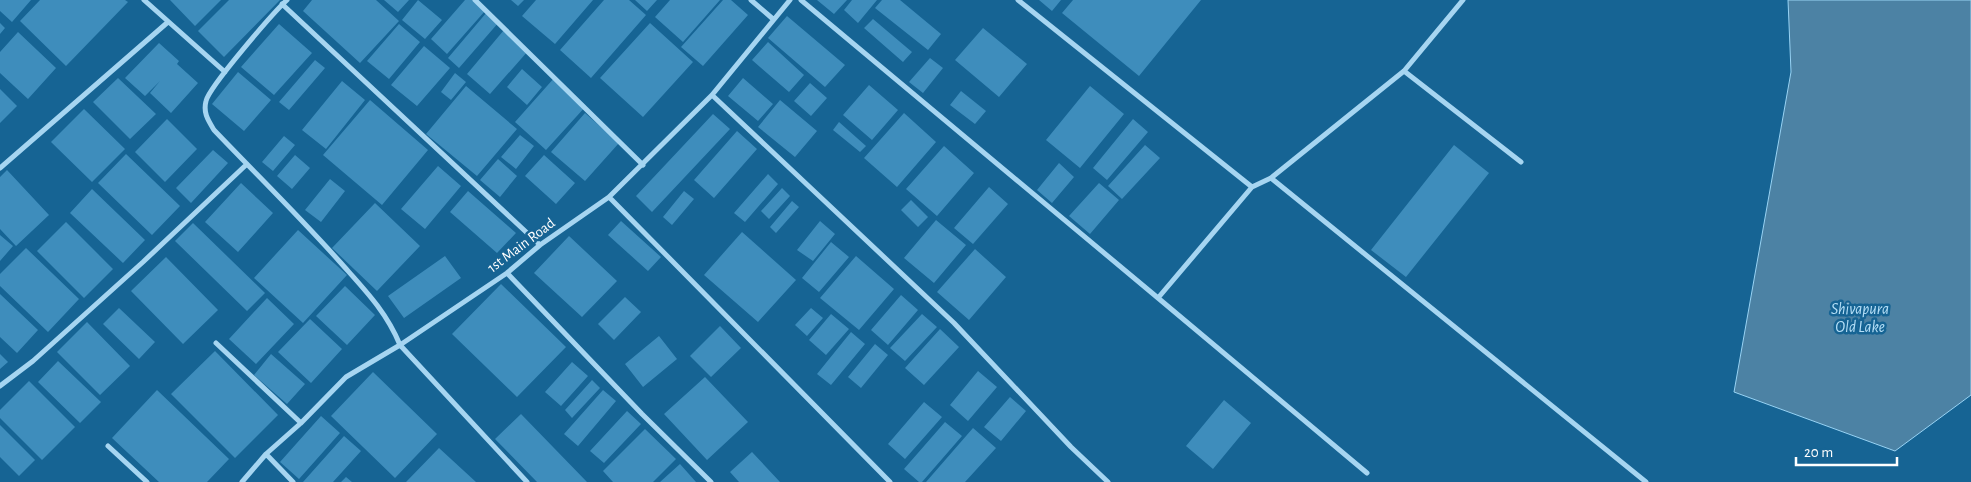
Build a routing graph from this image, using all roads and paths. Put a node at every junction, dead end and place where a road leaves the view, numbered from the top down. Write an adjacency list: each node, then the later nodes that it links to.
1 (144, 0): 10 (street)
2 (474, 0): 16 (street)
3 (751, 0): 9 (street)
4 (790, 0): 9 (street, 1st Main Road)
5 (801, 0): 23 (street)
6 (1018, 0): 19 (street)
7 (1463, 0): 11 (street)
8 (284, 2): 12 (street); 21 (street)
9 (773, 19): 13 (street, 1st Main Road)
10 (168, 22): 12 (street); 17 (street)
11 (1404, 71): 14 (street); 18 (street)
12 (225, 72): 15 (street)
13 (712, 96): 16 (street, 1st Main Road); 37 (street)
14 (1521, 162)
15 (247, 164): 25 (street); 26 (street)
16 (643, 165): 20 (street, 1st Main Road)
17 (0, 168)
18 (1271, 178): 19 (street); 38 (street)
19 (1252, 187): 23 (street)
20 (609, 197): 21 (street, 1st Main Road); 36 (street)
21 (540, 245): 22 (street, 1st Main Road)
22 (507, 273): 25 (street, 1st Main Road); 35 (street)
23 (1158, 298): 30 (street)
24 (216, 343): 27 (street)
25 (400, 345): 27 (street, 1st Main Road); 34 (street)
26 (0, 386)
27 (301, 423): 29 (street, 1st Main Road)
28 (108, 446): 31 (street)
29 (266, 454): 32 (street, 1st Main Road); 33 (street)
30 (1367, 473)
31 (147, 482)
32 (242, 482)
33 (293, 482)
34 (527, 482)
35 (712, 482)
36 (890, 482)
37 (1108, 482)
38 (1646, 482)

